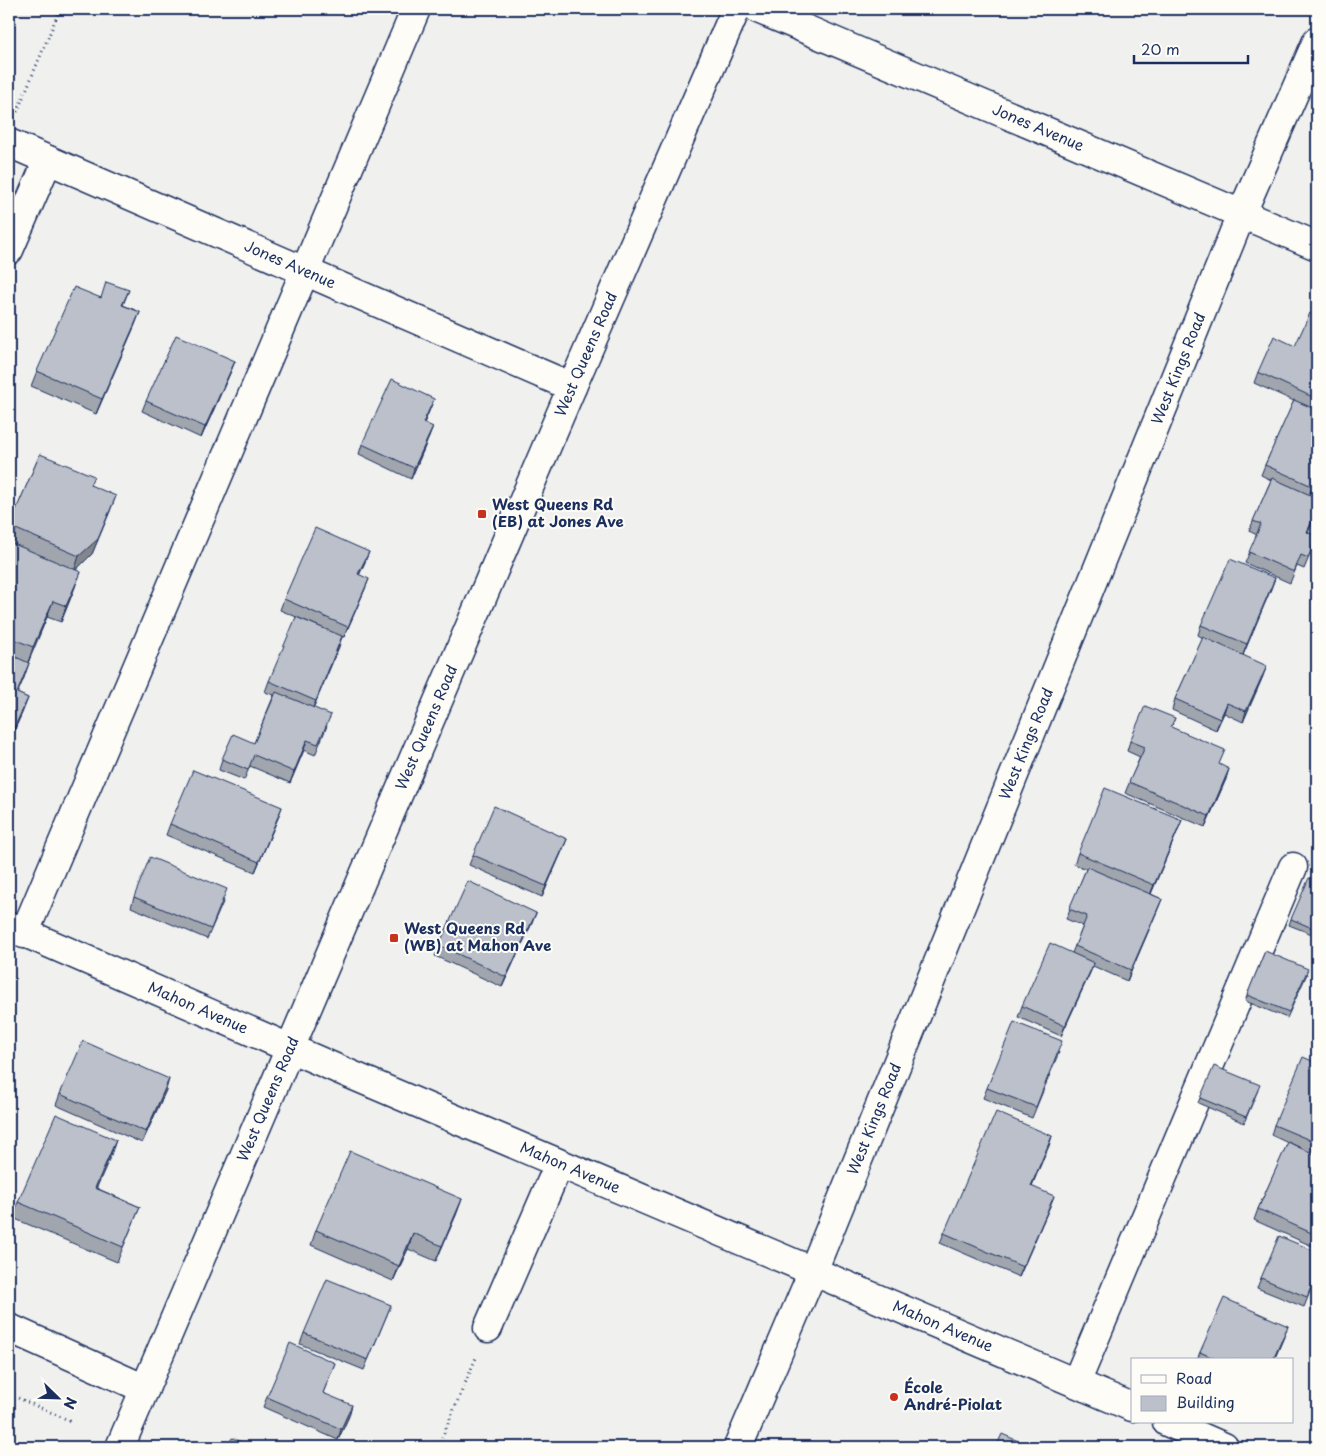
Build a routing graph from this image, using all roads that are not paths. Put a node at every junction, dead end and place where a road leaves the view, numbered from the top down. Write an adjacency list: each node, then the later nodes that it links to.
1 (416, 9): 10 (street)
2 (736, 9): 11 (street, West Queens Road)
3 (758, 9): 7 (street, Jones Avenue)
4 (1317, 41): 7 (street, West Kings Road)
5 (9, 143): 6 (street, Jones Avenue)
6 (48, 160): 9 (street); 10 (street, Jones Avenue)
7 (1241, 215): 8 (street, Jones Avenue); 16 (street, West Kings Road)
8 (1317, 246)
9 (9, 250)
10 (304, 272): 11 (street, Jones Avenue); 13 (street)
11 (572, 387): 14 (street, West Queens Road)
12 (1293, 867): 19 (street)
13 (16, 930): 14 (street, Mahon Avenue)
14 (292, 1049): 15 (street, Mahon Avenue); 20 (street, West Queens Road)
15 (560, 1164): 16 (street, Mahon Avenue); 18 (street)
16 (813, 1271): 19 (street, Mahon Avenue); 24 (street, West Kings Road)
17 (9, 1328): 20 (street)
18 (488, 1328)
19 (1076, 1383): 21 (street, Mahon Avenue)
20 (145, 1389): 23 (street, West Queens Road)
21 (1131, 1407)
22 (1172, 1424): 25 (street)
23 (120, 1447)
24 (738, 1447)
25 (1224, 1447)

